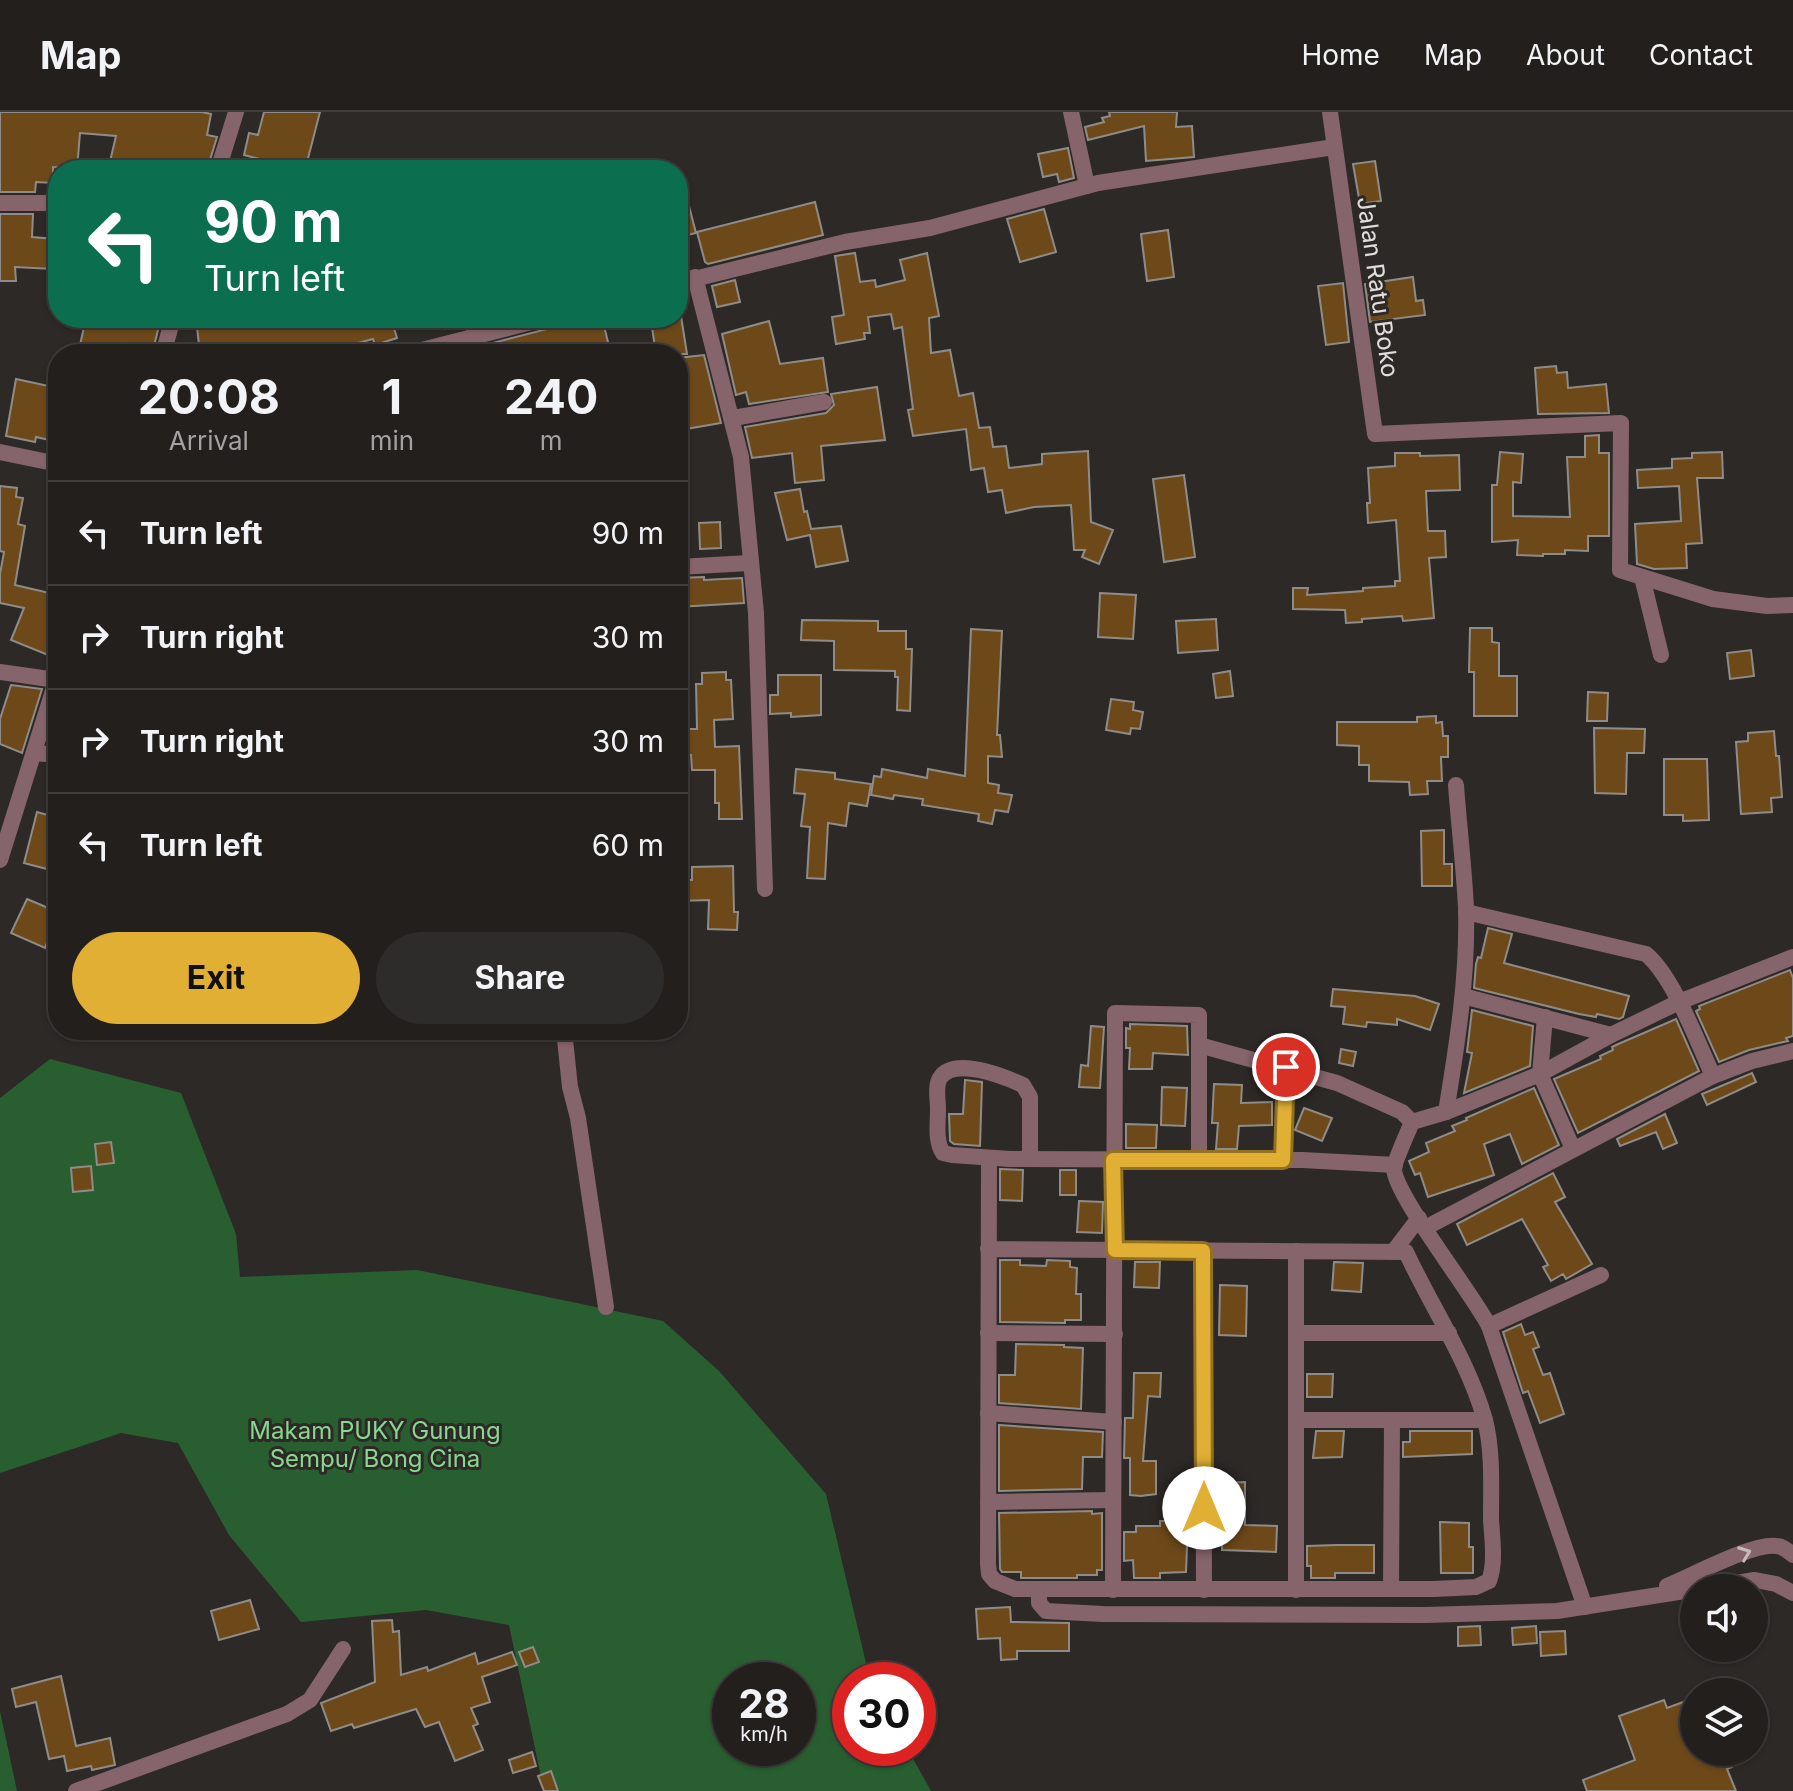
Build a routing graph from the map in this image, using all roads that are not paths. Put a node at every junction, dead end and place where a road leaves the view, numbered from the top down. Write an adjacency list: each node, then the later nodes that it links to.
1 (236, 112): 5 (street)
2 (1071, 112): 6 (street)
3 (1330, 112): 4 (street, Jalan Ratu Boko)
4 (1334, 147): 6 (street); 19 (street, Jalan Ratu Boko)
5 (221, 160)
6 (1087, 186): 9 (street)
7 (0, 203): 8 (street)
8 (48, 203)
9 (695, 277): 10 (street); 14 (street)
10 (688, 279)
11 (520, 328): 12 (street)
12 (476, 344)
13 (824, 402): 14 (street)
14 (733, 418): 17 (street)
15 (0, 452): 16 (street)
16 (48, 462)
17 (749, 563): 18 (street); 29 (street)
18 (688, 566)
19 (1642, 577): 20 (street); 21 (street)
20 (1793, 605)
21 (1661, 655)
22 (0, 672): 23 (street)
23 (48, 677)
24 (48, 707): 25 (street)
25 (34, 753): 26 (street); 28 (street)
26 (48, 754)
27 (1456, 785): 30 (street)
28 (0, 860)
29 (765, 889)
30 (1466, 912): 32 (street); 33 (street)
31 (1793, 957): 33 (street)
32 (1463, 996): 34 (street); 42 (street)
33 (1679, 1002): 35 (street); 41 (street)
34 (1545, 1017): 35 (street); 40 (street)
35 (1611, 1035): 40 (street)
36 (565, 1040): 58 (street)
37 (1199, 1045): 39 (street); 47 (street); 48 (street)
38 (1793, 1051): 41 (street)
39 (1286, 1067): 43 (street); 49 (street)
40 (1540, 1074): 42 (street); 44 (street)
41 (1713, 1076): 44 (street)
42 (1446, 1112): 43 (street)
43 (1412, 1122): 50 (street)
44 (1573, 1149): 51 (street)
45 (989, 1158): 46 (street); 46 (street); 52 (street)
46 (1030, 1159): 47 (street)
47 (1113, 1160): 48 (street); 53 (street)
48 (1199, 1160): 49 (street)
49 (1283, 1160): 50 (street)
50 (1395, 1165): 51 (street)
51 (1422, 1223): 56 (street); 59 (street)
52 (988, 1249): 53 (street); 60 (street)
53 (1115, 1250): 54 (street); 63 (street)
54 (1203, 1251): 55 (street); 75 (street)
55 (1296, 1251): 56 (street); 61 (street)
56 (1393, 1252): 62 (street)
57 (1601, 1275): 59 (street)
58 (606, 1307)
59 (1489, 1326): 79 (street)
60 (988, 1333): 63 (street); 64 (street)
61 (1296, 1333): 62 (street); 65 (street)
62 (1449, 1333): 67 (street)
63 (1115, 1334): 68 (street)
64 (988, 1413): 68 (street); 70 (street)
65 (1296, 1420): 66 (street); 76 (street)
66 (1392, 1420): 67 (street); 73 (street)
67 (1485, 1420): 73 (street)
68 (1114, 1422): 69 (street)
69 (1113, 1500): 70 (street); 74 (street)
70 (988, 1502): 72 (street)
71 (1793, 1555): 78 (street, one-way to 71)
72 (1039, 1589): 74 (street); 79 (street)
73 (1391, 1589): 76 (street)
74 (1113, 1590): 75 (street)
75 (1204, 1590): 76 (street)
76 (1296, 1590)
77 (1793, 1593): 78 (street)
78 (1647, 1595): 79 (street)
79 (1585, 1607)
80 (343, 1649): 81 (street)
81 (76, 1791)

